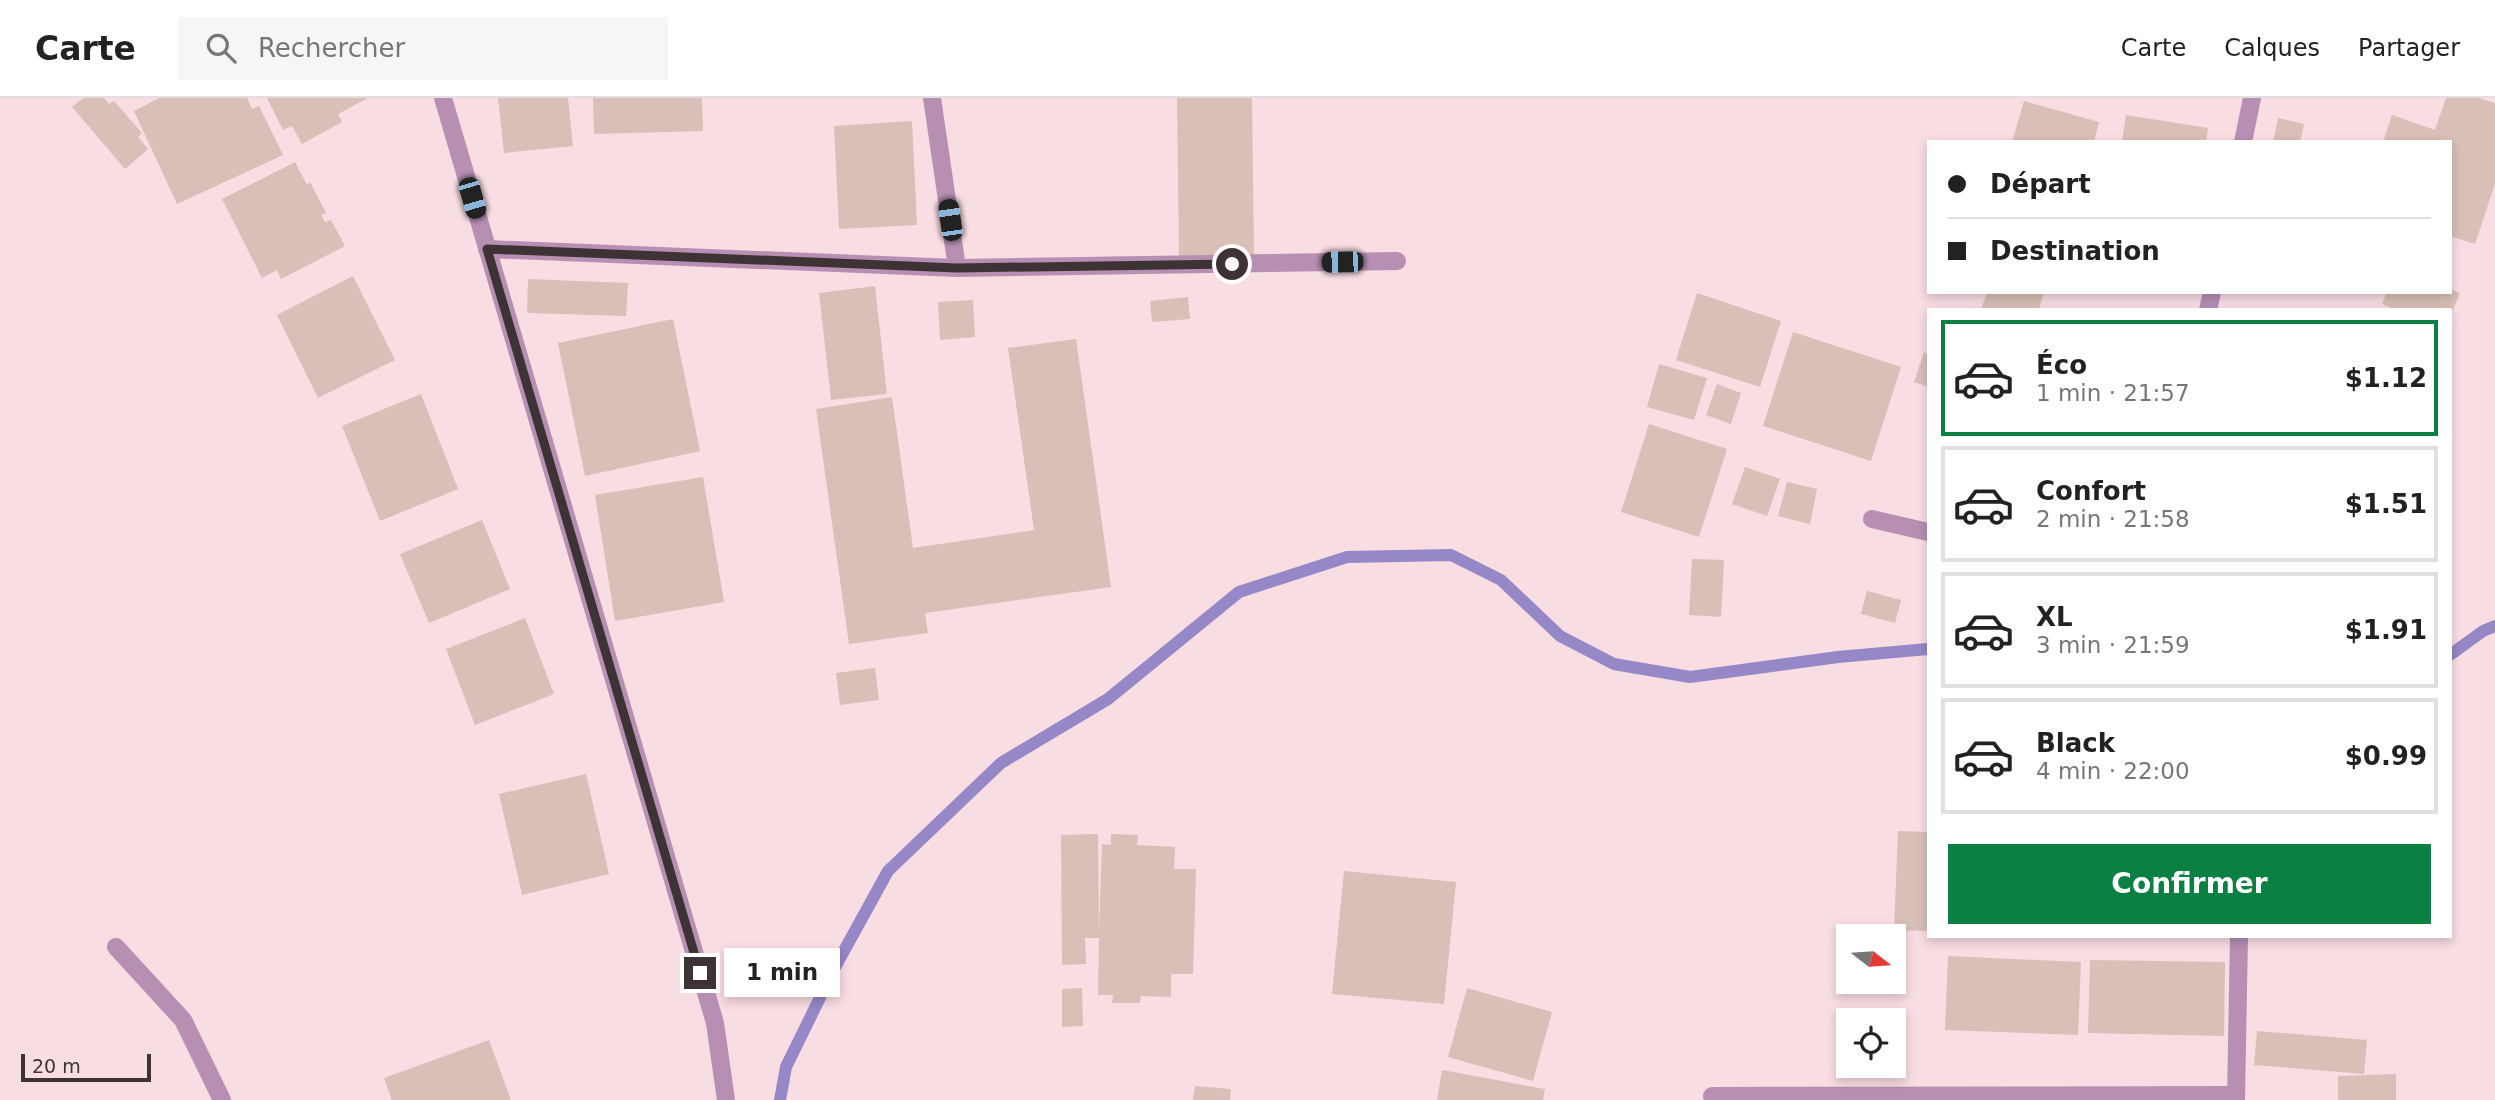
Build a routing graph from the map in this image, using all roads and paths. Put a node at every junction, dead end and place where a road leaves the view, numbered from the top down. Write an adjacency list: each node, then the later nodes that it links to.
1 (443, 98): 5 (street)
2 (932, 98): 7 (street)
3 (2252, 98): 4 (street)
4 (2243, 140)
5 (487, 249): 7 (street); 15 (street)
6 (1397, 261): 7 (street)
7 (957, 268)
8 (1872, 519): 9 (street)
9 (1927, 532)
10 (2239, 938): 13 (street)
11 (116, 947): 14 (street)
12 (1712, 1096): 13 (street)
13 (2236, 1097)
14 (222, 1100)
15 (726, 1100)

